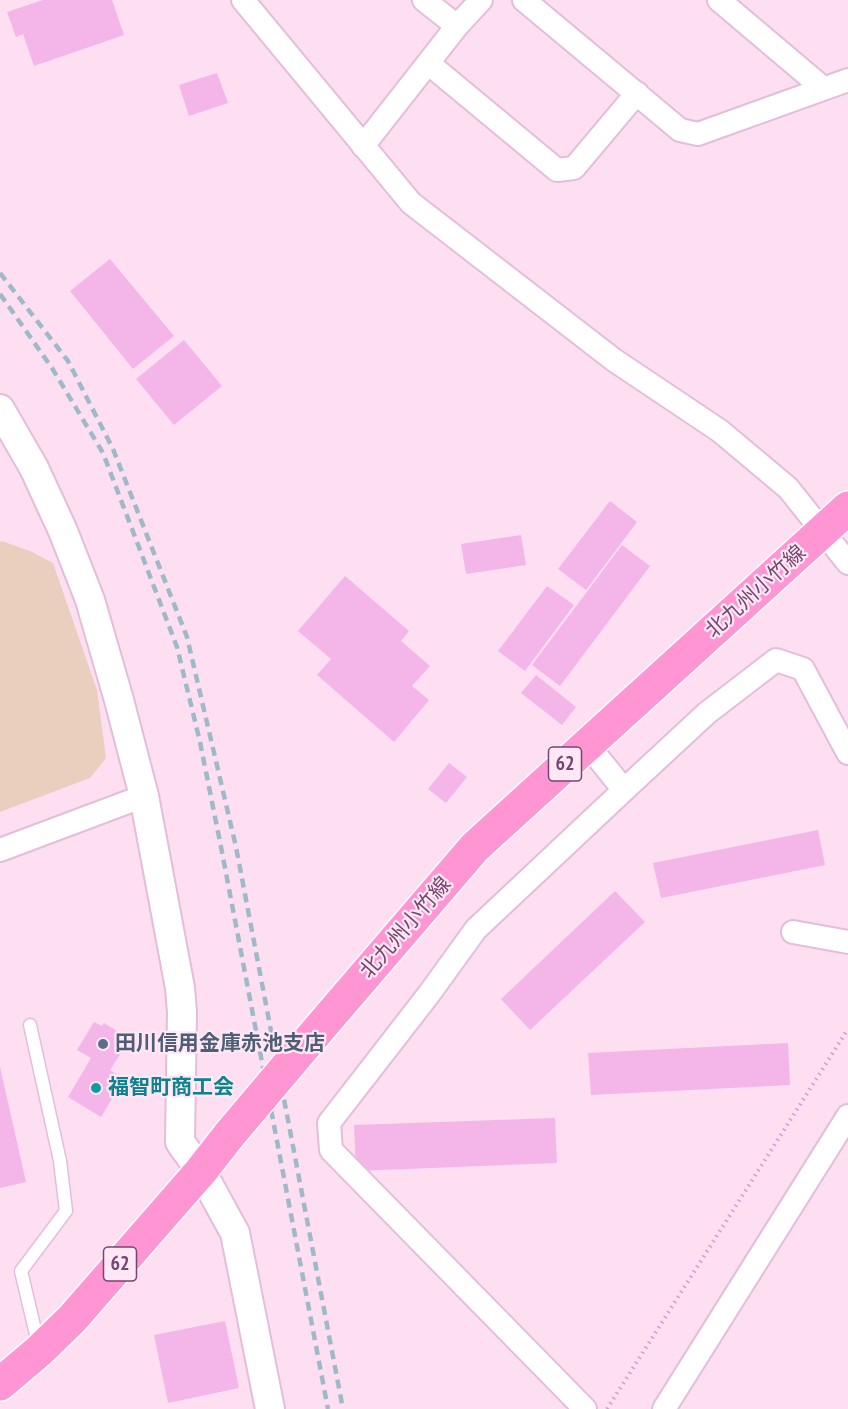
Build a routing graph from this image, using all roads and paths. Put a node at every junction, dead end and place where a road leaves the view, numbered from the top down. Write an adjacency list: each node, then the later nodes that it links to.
1 (243, 0): 11 (street)
2 (424, 0): 6 (street)
3 (481, 0): 6 (street)
4 (524, 0): 10 (street)
5 (719, 0): 9 (street)
6 (457, 26): 7 (street)
7 (428, 63): 10 (street); 11 (street)
8 (848, 80): 9 (street)
9 (823, 88): 10 (street)
10 (637, 93)
11 (363, 146): 14 (street)
12 (0, 409): 19 (street)
13 (848, 508): 14 (main road, 北九州小竹線 / 62)
14 (823, 531): 15 (street); 16 (main road, 北九州小竹線 / 62)
15 (848, 563)
16 (587, 744): 18 (street); 26 (main road, 北九州小竹線 / 62, bridge)
17 (848, 753): 18 (street)
18 (624, 790): 30 (street)
19 (144, 796): 20 (street); 26 (street)
20 (0, 850)
21 (793, 932): 22 (street)
22 (848, 942)
23 (30, 1025): 27 (lane)
24 (848, 1029): 31 (path)
25 (848, 1116): 32 (street)
26 (201, 1171): 27 (main road, 北九州小竹線 / 62); 29 (street)
27 (39, 1351): 28 (main road, 北九州小竹線 / 62)
28 (0, 1384)
29 (270, 1409)
30 (585, 1409)
31 (607, 1409)
32 (664, 1409)

